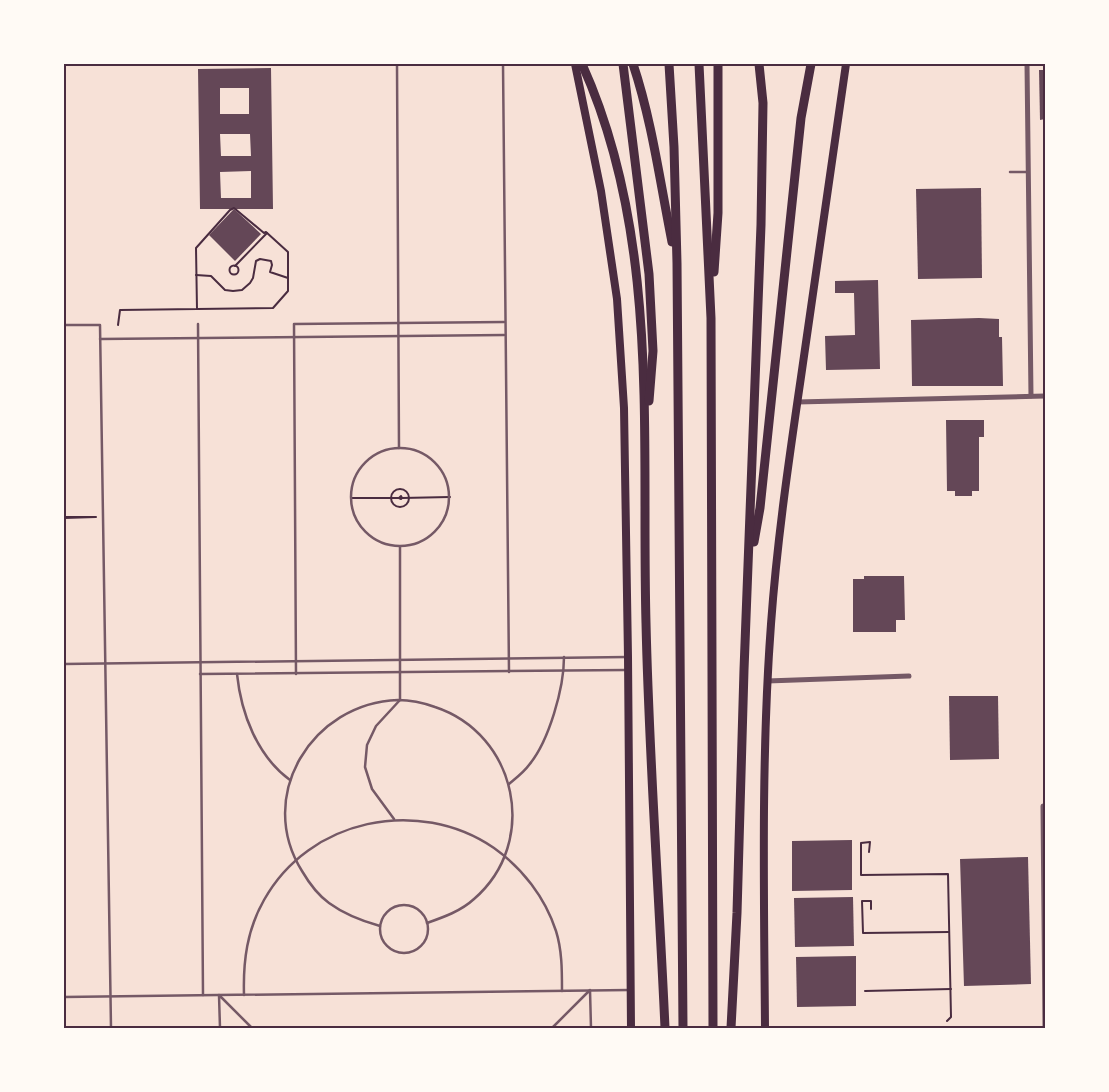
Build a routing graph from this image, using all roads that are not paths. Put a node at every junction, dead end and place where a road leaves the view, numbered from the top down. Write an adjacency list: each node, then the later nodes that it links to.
1 (397, 64): 19 (lane)
2 (503, 64): 18 (lane)
3 (575, 64): 34 (main road)
4 (582, 64): 30 (highway)
5 (623, 64): 30 (highway)
6 (633, 64): 16 (highway)
7 (669, 64): 16 (highway)
8 (700, 64): 17 (highway)
9 (718, 64): 17 (highway)
10 (760, 64): 33 (highway)
11 (811, 64): 33 (highway)
12 (846, 64): 29 (main road)
13 (1027, 64): 15 (street)
14 (1010, 172): 15 (lane)
15 (1029, 172): 27 (street)
16 (677, 263): 75 (highway)
17 (711, 318): 76 (highway)
18 (504, 322): 19 (lane); 22 (lane)
19 (398, 323): 23 (lane); 24 (lane)
20 (198, 324): 25 (lane)
21 (64, 325): 26 (lane)
22 (504, 335): 23 (lane); 35 (lane)
23 (398, 336): 24 (lane); 31 (lane)
24 (294, 337): 25 (lane); 38 (lane)
25 (198, 338): 26 (lane); 39 (lane)
26 (100, 339): 41 (lane)
27 (1031, 396): 28 (street); 29 (street)
28 (1045, 396)
29 (797, 402): 50 (main road)
30 (646, 444): 74 (highway)
31 (399, 448): 32 (lane); 32 (lane)
32 (400, 547): 37 (lane)
33 (748, 577): 77 (highway)
34 (628, 656): 36 (lane); 42 (main road)
35 (509, 658): 36 (lane); 37 (lane); 45 (lane)
36 (564, 658): 43 (lane)
37 (400, 660): 38 (lane); 44 (lane)
38 (296, 661): 39 (lane); 48 (lane)
39 (200, 662): 41 (lane); 46 (lane)
40 (64, 664): 41 (lane)
41 (106, 664): 66 (lane)
42 (628, 670): 43 (lane); 61 (main road)
43 (564, 671): 45 (lane); 53 (lane)
44 (400, 672): 45 (lane); 48 (lane); 51 (lane)
45 (509, 672)
46 (200, 674): 47 (lane); 63 (lane)
47 (237, 674): 48 (lane); 52 (lane)
48 (296, 674)
49 (909, 676): 50 (street)
50 (767, 681): 78 (main road)
51 (400, 700): 52 (lane); 53 (lane); 55 (lane)
52 (290, 780): 57 (lane)
53 (509, 784): 56 (lane)
54 (1043, 806): 79 (street)
55 (394, 819): 56 (lane); 57 (lane)
56 (505, 856): 58 (lane); 62 (lane)
57 (295, 861): 59 (lane); 65 (lane)
58 (428, 923): 59 (lane); 59 (lane)
59 (380, 926)
60 (590, 990): 61 (lane); 62 (lane); 71 (lane); 72 (lane)
61 (630, 990): 73 (main road)
62 (562, 991): 65 (lane)
63 (203, 995): 64 (lane); 66 (lane)
64 (219, 995): 65 (lane); 69 (lane); 70 (lane)
65 (244, 995)
66 (110, 996): 67 (lane); 68 (lane)
67 (64, 997)
68 (111, 1028)
69 (220, 1028)
70 (252, 1028)
71 (552, 1028)
72 (590, 1028)
73 (631, 1028)
74 (666, 1028)
75 (683, 1028)
76 (713, 1028)
77 (731, 1028)
78 (765, 1028)
79 (1045, 1028)

